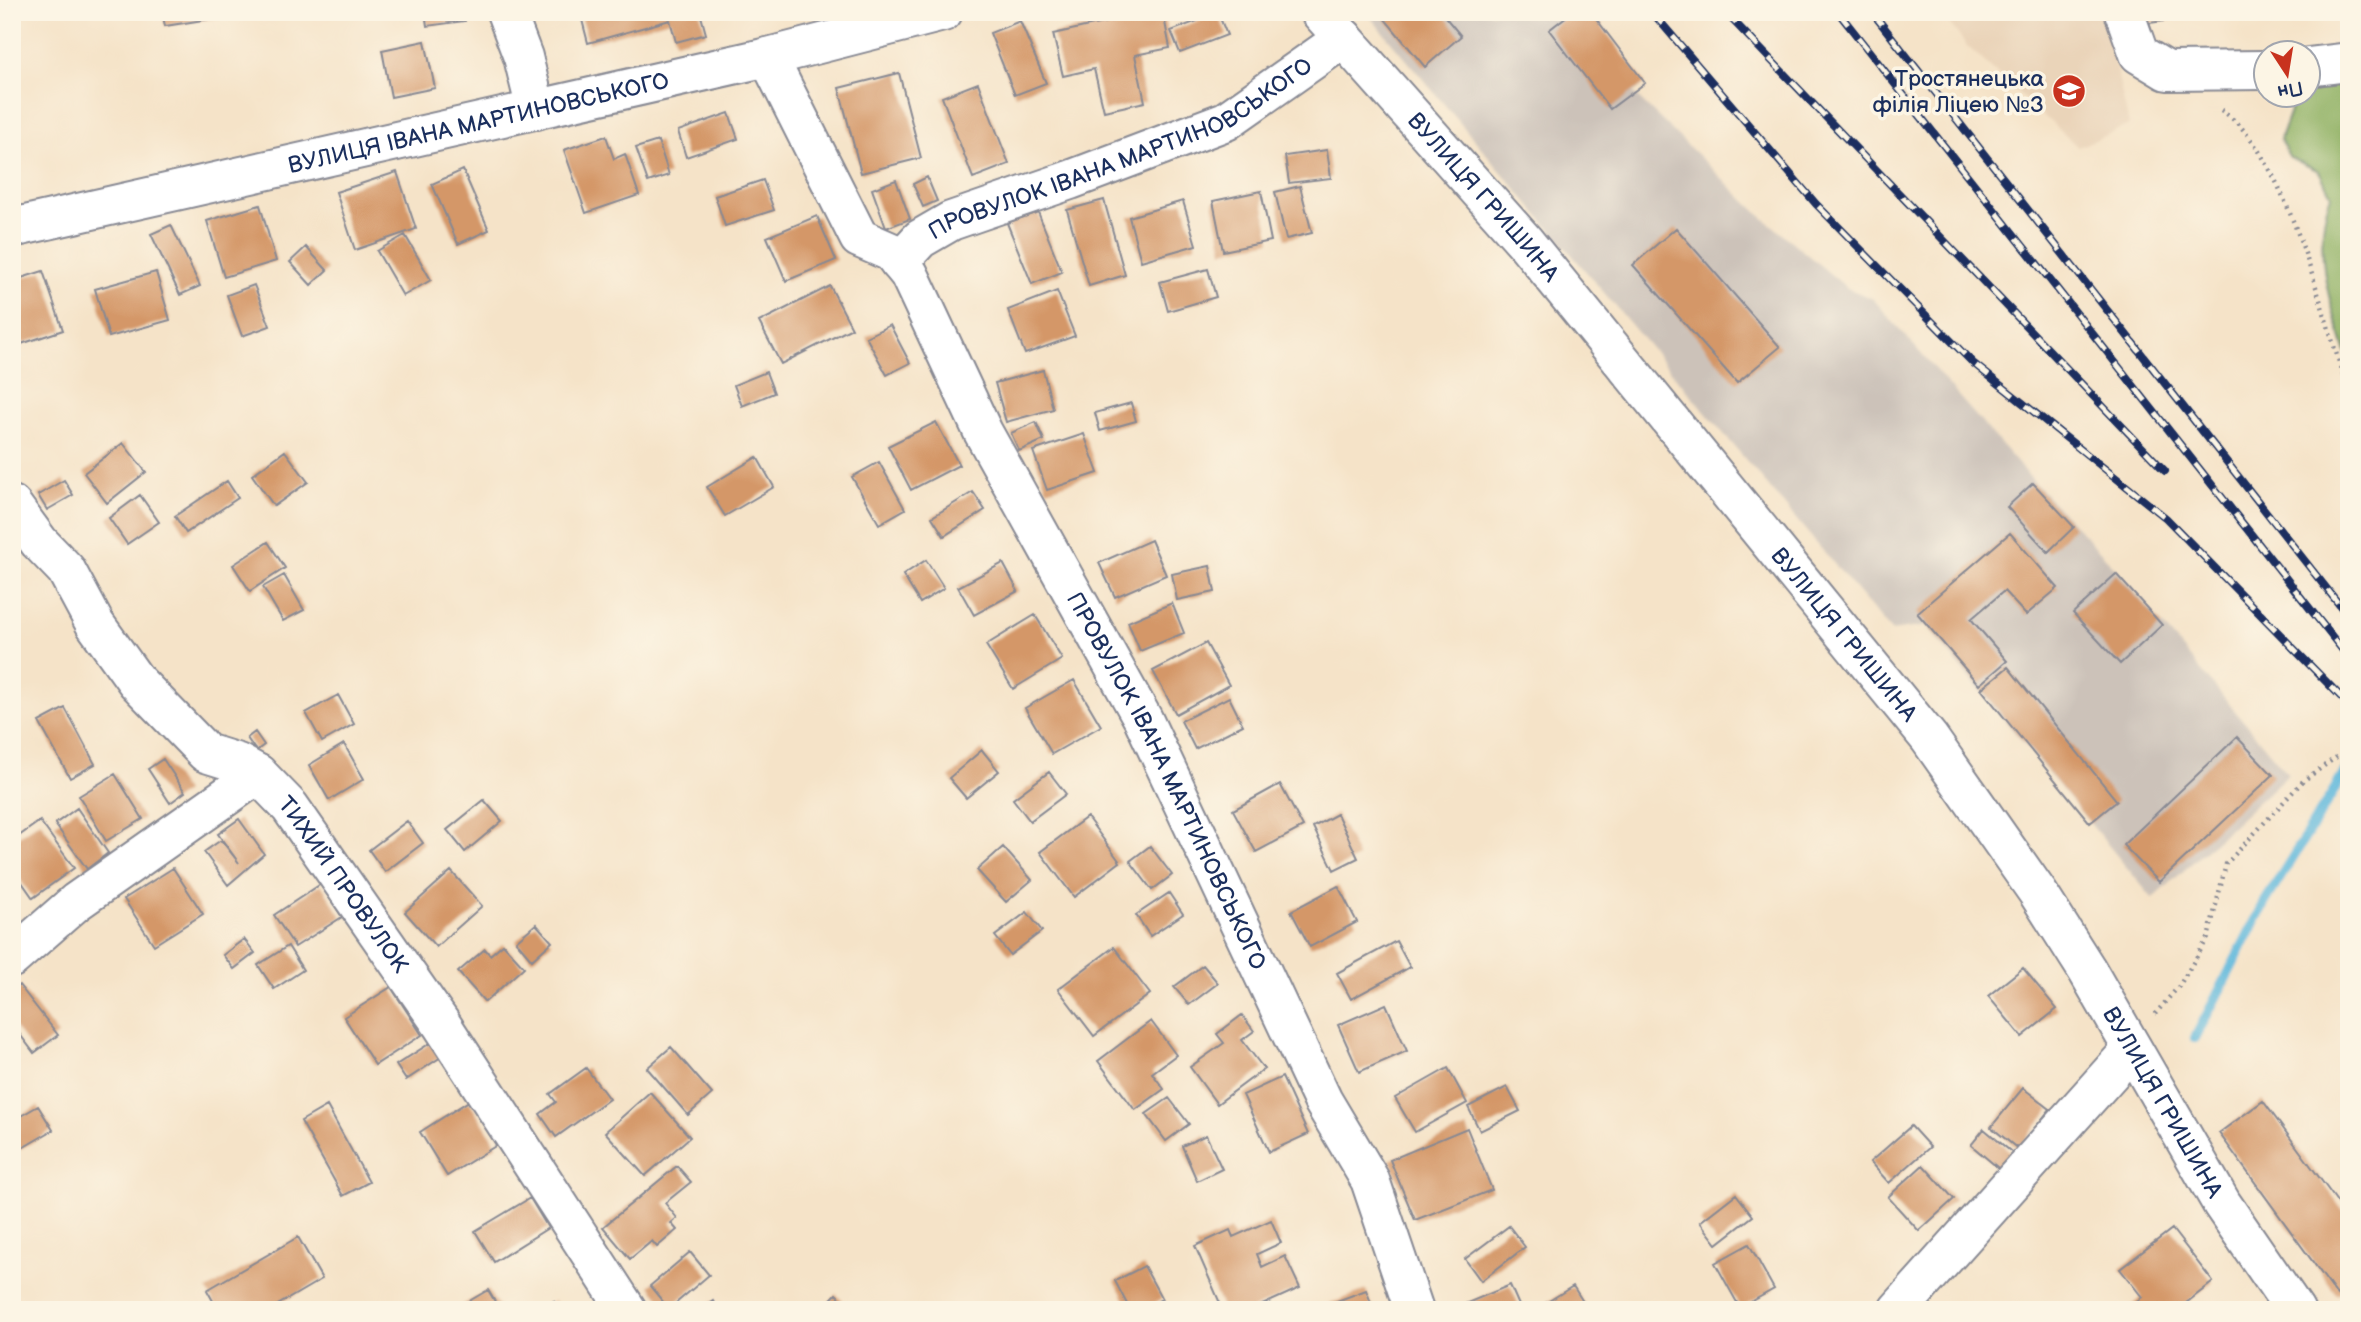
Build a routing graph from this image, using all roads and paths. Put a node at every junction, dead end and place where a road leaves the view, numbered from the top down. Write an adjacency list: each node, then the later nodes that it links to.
1 (506, 12): 10 (street)
2 (943, 12): 5 (street, ВУЛИЦЯ ІВАНА МАРТИНОВСЬКОГО)
3 (2124, 12): 6 (street)
4 (1332, 25): 12 (street, ПРОВУЛОК ІВАНА МАРТИНОВСЬКОГО); 18 (street, ВУЛИЦЯ ГРИШИНА)
5 (768, 57): 10 (street, ВУЛИЦЯ ІВАНА МАРТИНОВСЬКОГО); 12 (street, ПРОВУЛОК ІВАНА МАРТИНОВСЬКОГО)
6 (2153, 62): 9 (street); 13 (path)
7 (2349, 62): 8 (street)
8 (2322, 65)
9 (2252, 69)
10 (536, 110): 11 (street, ВУЛИЦЯ ІВАНА МАРТИНОВСЬКОГО)
11 (12, 228)
12 (900, 262): 20 (street, ПРОВУЛОК ІВАНА МАРТИНОВСЬКОГО)
13 (2349, 392)
14 (12, 505): 16 (street, ТИХИЙ ПРОВУЛОК)
15 (2349, 748): 18 (path)
16 (258, 774): 17 (street); 19 (street, ТИХИЙ ПРОВУЛОК)
17 (12, 958)
18 (2132, 1049): 21 (street); 22 (street, ВУЛИЦЯ ГРИШИНА)
19 (627, 1310)
20 (1414, 1310)
21 (1898, 1310)
22 (2295, 1310)

